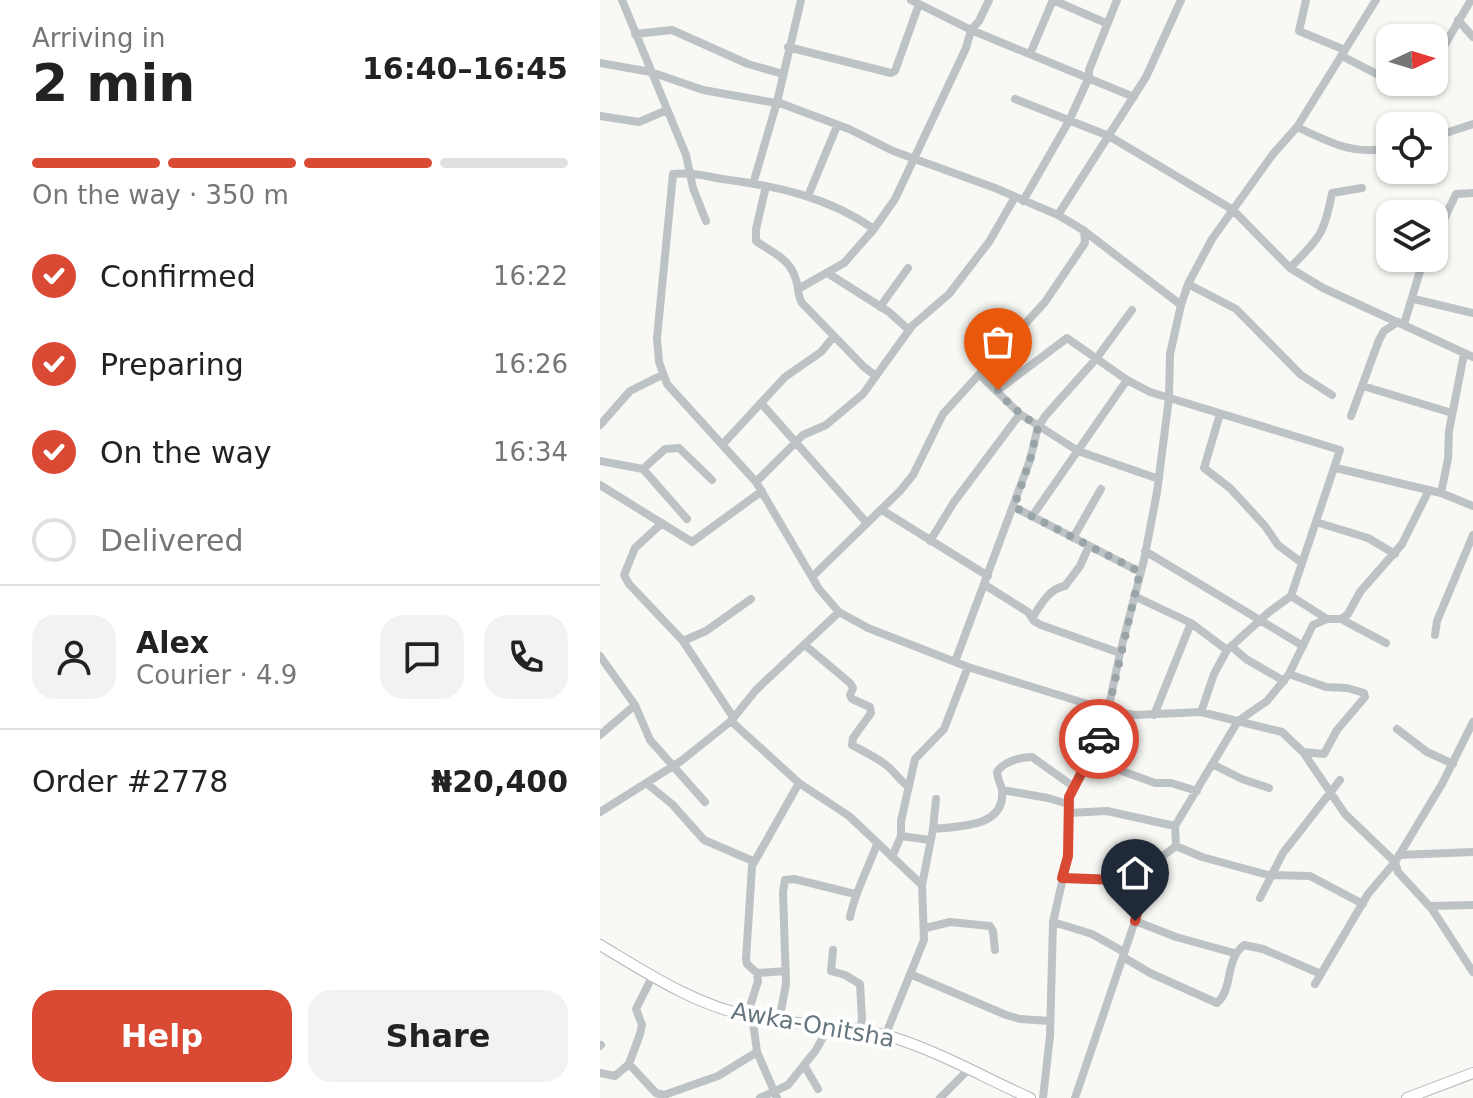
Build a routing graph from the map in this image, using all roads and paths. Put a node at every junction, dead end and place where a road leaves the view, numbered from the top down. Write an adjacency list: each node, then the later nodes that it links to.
1 (622, 0): 13 (street)
2 (801, 0): 16 (street)
3 (989, 0): 12 (street)
4 (1117, 0): 11 (street)
5 (1181, 0): 24 (street)
6 (1306, 0): 17 (street)
7 (1376, 0): 17 (street)
8 (1471, 0): 10 (street)
9 (915, 2): 12 (street); 16 (street)
10 (1458, 20): 14 (street); 15 (street)
11 (1106, 23): 18 (street); 23 (street)
12 (971, 30): 18 (street); 36 (street)
13 (635, 34): 20 (street); 22 (street)
14 (1473, 37)
15 (1448, 38)
16 (788, 47): 22 (street)
17 (1343, 53): 21 (street); 32 (street)
18 (1030, 54): 23 (street)
19 (600, 63): 20 (street)
20 (651, 72): 26 (street); 27 (street)
21 (1376, 72)
22 (783, 74): 26 (street)
23 (1089, 77): 24 (street); 29 (street)
24 (1134, 97): 34 (street)
25 (1015, 99): 29 (street)
26 (777, 103): 31 (street); 38 (street)
27 (667, 110): 28 (street); 37 (street)
28 (600, 116)
29 (1069, 121): 34 (street); 43 (street)
30 (1473, 124): 33 (street)
31 (837, 126): 36 (street); 42 (street)
32 (1297, 127): 35 (street); 44 (street)
33 (1448, 132)
34 (1109, 136): 44 (street); 46 (street)
35 (1376, 151)
36 (914, 159): 43 (street); 48 (street)
37 (689, 173): 38 (street); 47 (street); 66 (street)
38 (753, 184): 39 (street)
39 (766, 186): 42 (street); 55 (street)
40 (1362, 188): 51 (street)
41 (1473, 193): 45 (street)
42 (808, 196): 48 (street)
43 (1019, 199): 46 (street); 62 (street)
44 (1233, 210): 51 (street); 54 (street)
45 (1448, 211)
46 (1058, 215): 49 (street)
47 (706, 221)
48 (874, 229): 53 (street)
49 (1083, 230): 57 (street); 67 (street)
50 (908, 268): 58 (street)
51 (1290, 268): 61 (street)
52 (1419, 272): 56 (street)
53 (829, 274): 55 (street); 58 (street)
54 (1188, 284): 57 (street); 72 (street)
55 (798, 289): 63 (street)
56 (1414, 299): 60 (street); 61 (street)
57 (1181, 305): 73 (street)
58 (880, 307): 62 (street)
59 (1132, 310): 65 (street)
60 (1473, 313)
61 (1401, 323): 64 (street); 70 (street)
62 (909, 330): 68 (street)
63 (834, 336): 68 (street); 74 (street)
64 (1469, 356): 75 (street)
65 (1096, 359): 69 (street); 71 (street); 80 (street)
66 (662, 375): 79 (street); 81 (street)
67 (980, 375): 71 (street); 97 (street)
68 (876, 376): 82 (street)
69 (1127, 380): 73 (street); 83 (street)
70 (1363, 386): 75 (street); 78 (street)
71 (998, 390): 76 (street)
72 (1332, 395)
73 (1169, 398): 77 (street); 87 (street)
74 (761, 403): 81 (street); 82 (street)
75 (1452, 413): 94 (street)
76 (1020, 414): 80 (street); 105 (street)
77 (1220, 414): 85 (street); 109 (street)
78 (1351, 416)
79 (600, 425)
80 (1038, 427): 83 (street); 96 (street)
81 (723, 444): 89 (street)
82 (795, 444): 89 (street); 100 (street)
83 (1078, 451): 87 (street); 98 (street)
84 (600, 461): 86 (street)
85 (1336, 468): 92 (street); 101 (street)
86 (643, 469): 88 (street); 99 (street)
87 (1159, 479): 107 (street)
88 (712, 480)
89 (756, 482): 93 (street)
90 (600, 485): 102 (street)
91 (1101, 489): 104 (street)
92 (1429, 490): 94 (street); 108 (street)
93 (762, 491): 102 (street); 111 (street)
94 (1441, 493): 95 (street)
95 (1473, 506)
96 (1014, 507): 98 (street); 112 (street)
97 (882, 510): 100 (street); 105 (street)
98 (1033, 515): 104 (street)
99 (687, 519)
100 (866, 522): 111 (street)
101 (1316, 522): 108 (street); 109 (street)
102 (662, 523): 123 (street)
103 (1473, 535): 122 (street)
104 (1073, 538): 106 (street)
105 (930, 541): 112 (street)
106 (1089, 546): 110 (street); 117 (street)
107 (1145, 551): 110 (street); 120 (street)
108 (1395, 554): 119 (street)
109 (1302, 563): 114 (street)
110 (1140, 572): 113 (street)
111 (813, 576): 116 (street)
112 (986, 581): 117 (street); 130 (street)
113 (1134, 596): 121 (street); 128 (street)
114 (1291, 596): 118 (street); 120 (street)
115 (751, 599): 123 (street)
116 (839, 612): 125 (street); 130 (street)
117 (1032, 618): 128 (street)
118 (1327, 619): 119 (street); 126 (street)
119 (1341, 619): 124 (street)
120 (1259, 621): 126 (street); 127 (street)
121 (1191, 623): 127 (street); 136 (street)
122 (1435, 635)
123 (683, 641): 137 (street)
124 (1386, 643)
125 (806, 646): 137 (street); 150 (street)
126 (1303, 646): 132 (street)
127 (1229, 648): 132 (street); 135 (street)
128 (1120, 653): 134 (street)
129 (600, 656): 133 (street)
130 (955, 662): 131 (street)
131 (968, 667): 134 (street); 150 (street)
132 (1286, 677): 138 (street); 142 (street)
133 (635, 705): 141 (street); 146 (street)
134 (1107, 710): 136 (street); 143 (street)
135 (1201, 712): 136 (street); 138 (street)
136 (1154, 715)
137 (732, 719): 146 (street); 149 (street)
138 (1238, 721): 142 (street); 144 (street)
139 (1473, 722): 145 (street)
140 (1397, 729): 145 (street)
141 (600, 735)
142 (1303, 752): 155 (street)
143 (1089, 759): 151 (street); 154 (street)
144 (1212, 764): 152 (street); 154 (street)
145 (1453, 764): 168 (street)
146 (673, 765): 148 (street); 157 (street)
147 (1340, 780): 155 (street)
148 (646, 783): 159 (street); 169 (street)
149 (799, 783): 164 (street); 169 (street)
150 (909, 787): 162 (street)
151 (1074, 787): 153 (street); 158 (street)
152 (1269, 788)
153 (1002, 790): 158 (street); 161 (street)
154 (1197, 791): 160 (street)
155 (1329, 792): 168 (street); 170 (street)
156 (936, 799): 161 (street)
157 (705, 802)
158 (1068, 808): 160 (street); 171 (street)
159 (600, 812)
160 (1175, 826): 165 (street)
161 (933, 829): 163 (street)
162 (901, 836): 163 (street); 167 (street)
163 (930, 840): 173 (street)
164 (877, 844): 167 (street); 174 (street)
165 (1176, 846): 170 (street); 172 (street)
166 (1473, 852): 168 (street)
167 (892, 857): 173 (street)
168 (1397, 859): 176 (street); 178 (street)
169 (753, 861): 191 (street)
170 (1273, 875): 175 (street); 176 (street)
171 (1062, 878): 172 (street); 181 (street)
172 (1145, 881): 180 (street)
173 (922, 885): 182 (street)
174 (855, 894): 179 (street); 189 (street)
175 (1260, 898)
176 (1363, 904): 193 (street)
177 (1473, 905): 178 (street)
178 (1430, 906): 190 (street)
179 (850, 917)
180 (1135, 921): 187 (street); 188 (street)
181 (1053, 922): 188 (street); 198 (street)
182 (926, 928): 185 (street); 192 (street)
183 (600, 945): 196 (main road, Awka-Onitsha)
184 (833, 950): 199 (street)
185 (995, 950)
186 (600, 951): 194 (main road, Awka-Onitsha)
187 (1234, 953): 188 (street); 193 (street)
188 (1124, 954): 215 (street)
189 (786, 971): 191 (street); 197 (street)
190 (1473, 972)
191 (757, 973): 196 (street)
192 (910, 974): 198 (street); 201 (street)
193 (1321, 974): 195 (street)
194 (650, 981): 196 (main road, Awka-Onitsha); 203 (street)
195 (1315, 984)
196 (750, 1019): 197 (main road, Awka-Onitsha); 200 (main road, Awka-Onitsha); 202 (street)
197 (779, 1021): 199 (main road, Awka-Onitsha)
198 (1050, 1021): 214 (street)
199 (860, 1031): 201 (main road, Awka-Onitsha)
200 (826, 1032): 201 (main road, Awka-Onitsha); 204 (street)
201 (884, 1038): 207 (main road, Awka-Onitsha); 213 (main road, Awka-Onitsha)
202 (757, 1052): 203 (street); 209 (street)
203 (629, 1064): 205 (street)
204 (804, 1065): 208 (street); 209 (street)
205 (600, 1073)
206 (1473, 1073): 216 (main road)
207 (964, 1074): 211 (street); 212 (main road, Awka-Onitsha)
208 (818, 1089)
209 (776, 1094): 210 (street)
210 (760, 1098)
211 (940, 1098)
212 (1016, 1098)
213 (1030, 1098)
214 (1043, 1098)
215 (1075, 1098)
216 (1407, 1098)

